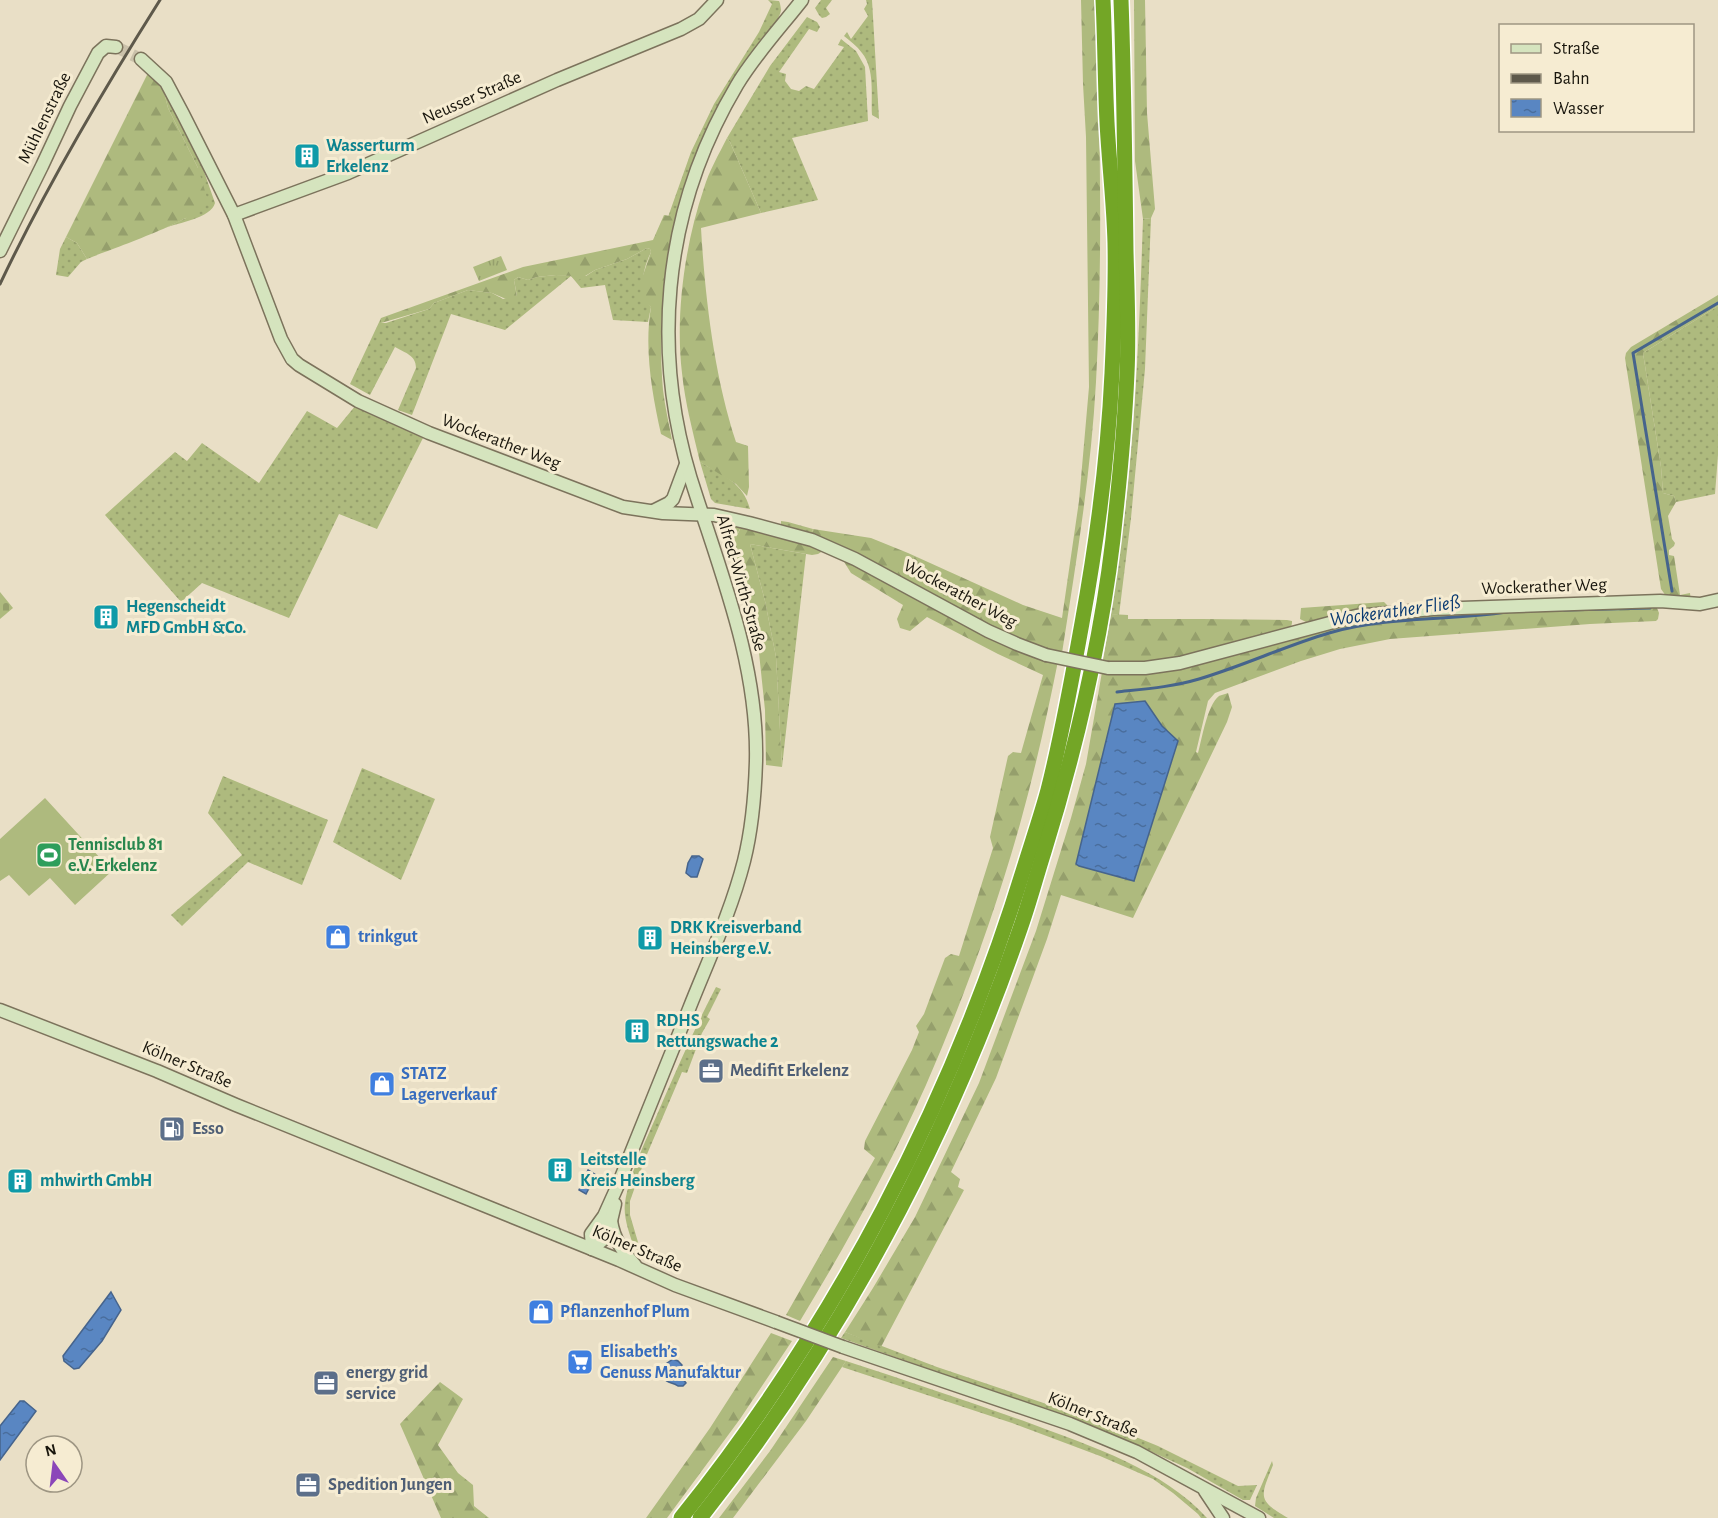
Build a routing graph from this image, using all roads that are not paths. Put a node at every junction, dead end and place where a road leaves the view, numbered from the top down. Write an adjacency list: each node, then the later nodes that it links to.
1 (717, 0): 9 (main road, Neusser Straße)
2 (1103, 0): 22 (highway)
3 (1121, 0): 6 (highway)
4 (1126, 0): 6 (highway)
5 (800, 2): 11 (main road, Alfred-Wirth-Straße)
6 (1123, 43): 23 (highway)
7 (116, 47): 10 (main road, Mühlenstraße)
8 (141, 59): 9 (main road)
9 (234, 215): 12 (main road, Wockerather Weg)
10 (0, 251)
11 (686, 464): 12 (main road); 13 (main road, Alfred-Wirth-Straße)
12 (650, 511): 13 (main road, Wockerather Weg)
13 (702, 514): 14 (main road, Wockerather Weg, bridge); 16 (main road, Alfred-Wirth-Straße)
14 (1718, 600)
15 (0, 1010): 18 (main road, Kölner Straße)
16 (618, 1185): 17 (main road, Alfred-Wirth-Straße); 18 (main road, Alfred-Wirth-Straße)
17 (611, 1221): 18 (main road, Alfred-Wirth-Straße); 19 (main road)
18 (592, 1249): 19 (main road, Kölner Straße)
19 (638, 1268): 20 (main road, Kölner Straße, bridge)
20 (1203, 1487): 21 (main road, Kölner Straße); 24 (main road)
21 (1251, 1516)
22 (681, 1518)
23 (700, 1518)
24 (1223, 1518)

